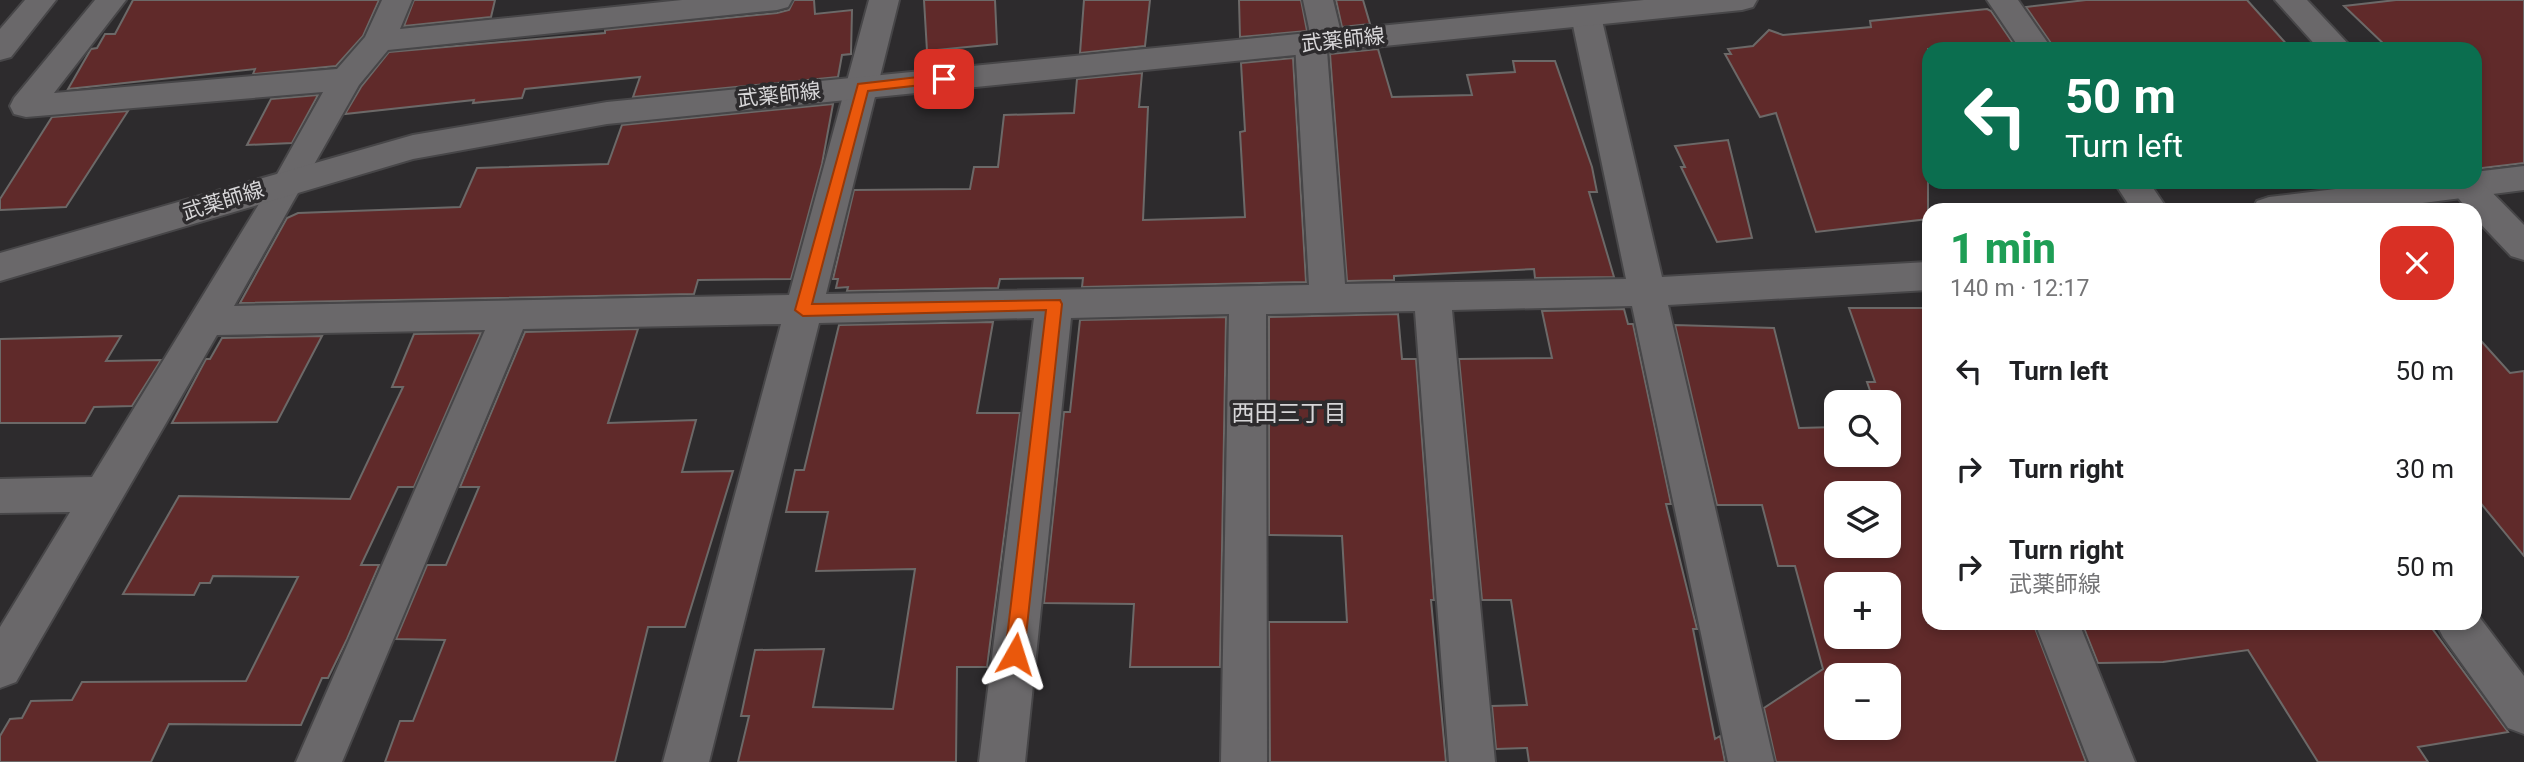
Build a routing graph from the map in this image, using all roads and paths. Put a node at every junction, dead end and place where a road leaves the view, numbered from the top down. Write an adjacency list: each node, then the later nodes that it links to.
1 (41, 0): 15 (street)
2 (111, 0): 16 (street)
3 (397, 0): 11 (street)
4 (777, 0): 11 (street)
5 (884, 0): 17 (street)
6 (1318, 0): 12 (street)
7 (1730, 0): 10 (street, 武薬師線)
8 (2002, 0): 13 (street)
9 (2290, 0): 14 (street)
10 (1586, 16): 12 (street, 武薬師線); 27 (street)
11 (379, 40): 16 (street)
12 (1319, 42): 17 (street, 武薬師線); 29 (street)
13 (2031, 42)
14 (2330, 42)
15 (0, 50)
16 (346, 79): 19 (street)
17 (862, 87): 19 (street, 武薬師線); 32 (street)
18 (2524, 178): 20 (street)
19 (290, 181): 25 (street, 武薬師線); 34 (street)
20 (2482, 182)
21 (2426, 189): 23 (street)
22 (2469, 189): 24 (street)
23 (2322, 203)
24 (2524, 247)
25 (0, 267)
26 (1922, 283): 27 (street)
27 (1647, 292): 28 (street); 46 (street)
28 (1432, 296): 29 (street); 45 (street)
29 (1328, 299): 30 (street)
30 (1248, 300): 31 (street); 44 (street)
31 (1054, 304): 32 (street); 43 (street)
32 (803, 310): 33 (street); 42 (street)
33 (509, 317): 34 (street); 41 (street)
34 (206, 321): 35 (street)
35 (103, 494): 36 (street); 39 (street)
36 (0, 496)
37 (2060, 630): 47 (street)
38 (2463, 630): 40 (street)
39 (0, 667)
40 (2524, 713)
41 (319, 762)
42 (686, 762)
43 (1002, 762)
44 (1244, 762)
45 (1472, 762)
46 (1751, 762)
47 (2112, 762)

